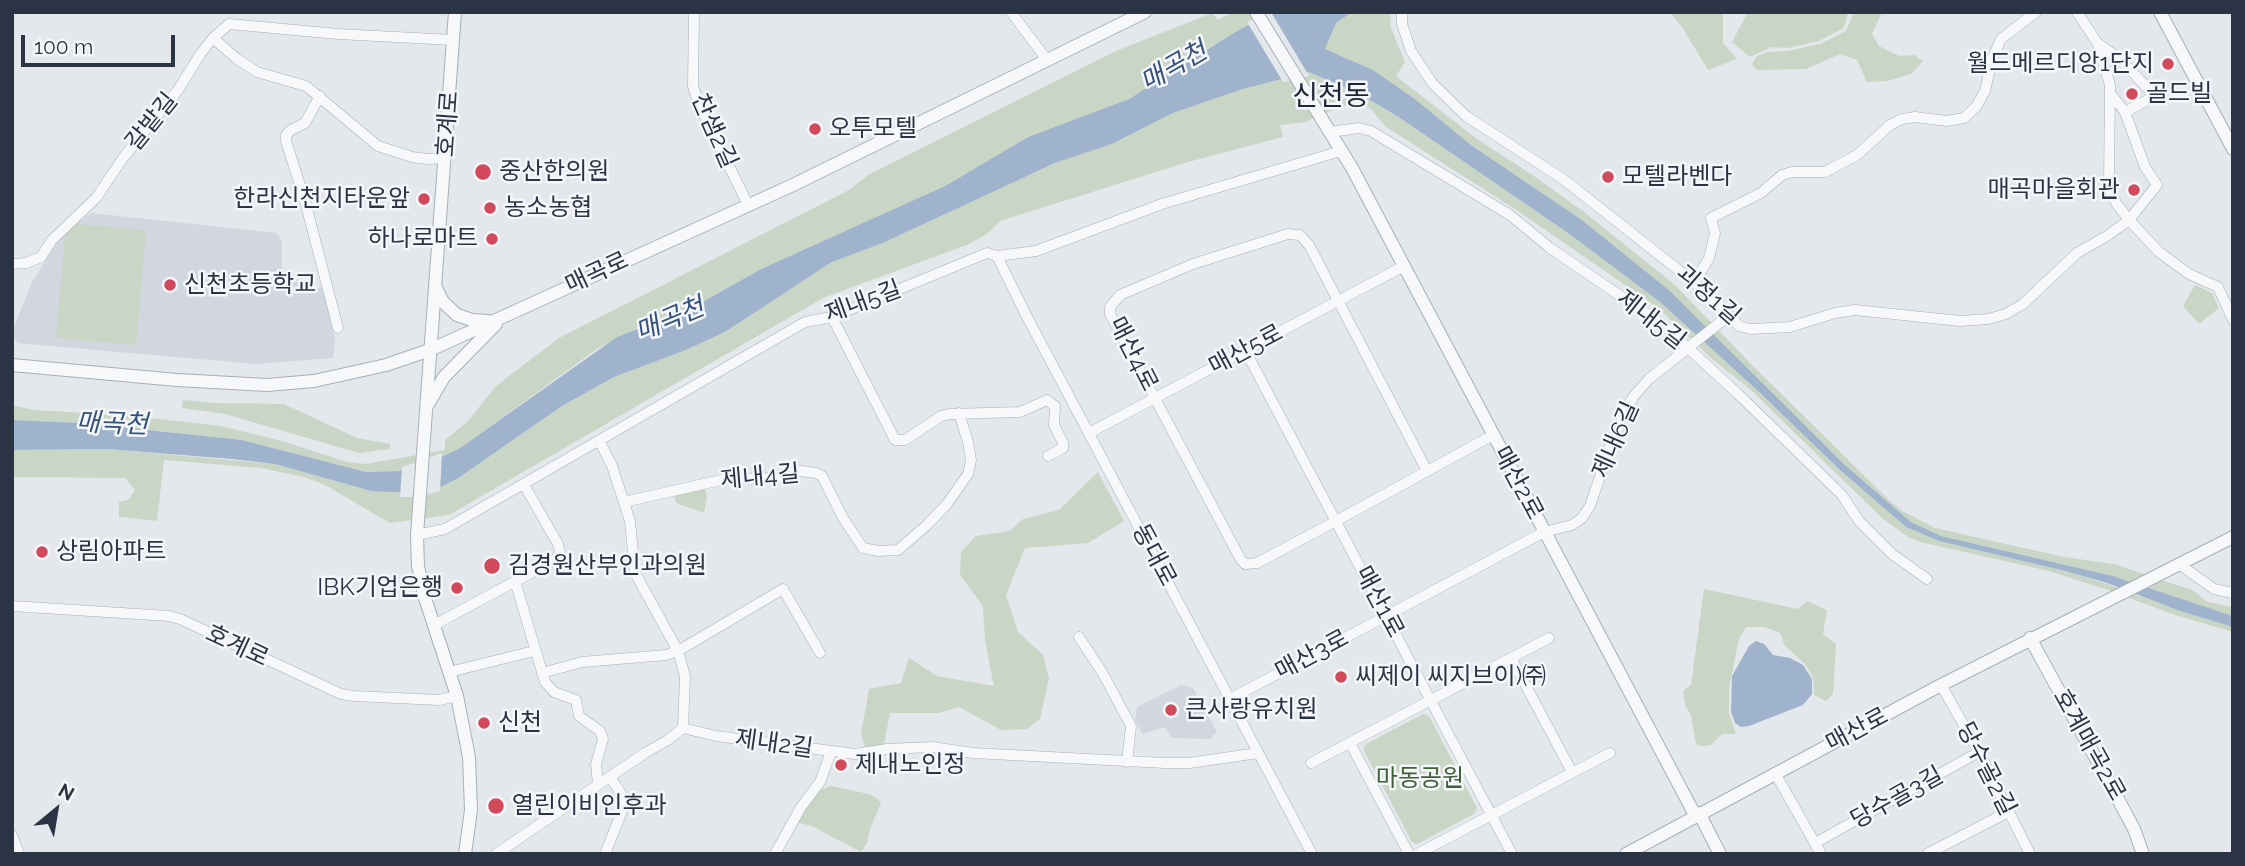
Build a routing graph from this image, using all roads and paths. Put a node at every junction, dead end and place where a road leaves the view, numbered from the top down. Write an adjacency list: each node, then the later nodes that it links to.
1 (455, 12): 11 (street, 호계로)
2 (694, 12): 21 (street, 찬샘2길)
3 (1011, 12): 13 (street)
4 (1145, 12): 13 (street, 매곡로)
5 (1256, 12): 17 (street, 매산2로)
6 (1402, 12): 26 (street, 괴정1길)
7 (2036, 12): 26 (street)
8 (2077, 12): 12 (street)
9 (2160, 12): 18 (street)
10 (213, 38): 11 (street); 15 (street); 24 (street, 갈밭길)
11 (453, 40): 20 (street, 호계로)
12 (2098, 44): 14 (street); 16 (street)
13 (1047, 60): 21 (street, 매곡로)
14 (2110, 93): 16 (street); 22 (street)
15 (320, 96): 20 (street); 33 (street)
16 (2125, 112): 22 (street, 괴정1길)
17 (1327, 128): 19 (street, 매산2로); 34 (street, 제내5길)
18 (2233, 149)
19 (1341, 151): 23 (street, 제내5길); 25 (street, 매산2로)
20 (446, 158): 27 (street, 호계로)
21 (748, 205): 30 (street, 매곡로)
22 (2129, 220): 31 (street, 괴정1길); 32 (street)
23 (998, 256): 29 (street, 제내5길); 41 (street, 동대로)
24 (12, 264)
25 (1404, 266): 28 (street, 매산5로); 42 (street, 매산2로)
26 (1695, 282): 31 (street, 괴정1길)
27 (435, 286): 30 (street); 36 (street, 호계로)
28 (1338, 301): 35 (street, 매산5로); 38 (street, 매산4로); 45 (street, 매산4로)
29 (832, 317): 40 (street); 43 (street, 제내5길)
30 (498, 319): 36 (street, 매곡로); 39 (street)
31 (1724, 320): 34 (street, 제내6길)
32 (2233, 320)
33 (338, 328)
34 (1691, 346): 49 (street, 제내6길); 53 (street, 제내5길)
35 (1245, 350): 38 (street, 매산5로); 48 (street, 매산1로)
36 (429, 351): 37 (street, 매곡로); 39 (street, 호계로)
37 (12, 365)
38 (1155, 398): 41 (street, 매산5로); 48 (street, 매산4로)
39 (425, 410): 50 (street, 호계로)
40 (959, 413): 44 (street); 47 (street, 제내4길)
41 (1089, 433): 70 (street, 동대로)
42 (1493, 435): 45 (street, 매산4로); 49 (street, 매산2로)
43 (600, 442): 46 (street, 제내5길); 47 (street)
44 (1048, 456)
45 (1427, 471): 48 (street, 매산4로)
46 (524, 485): 50 (street, 제내5길); 54 (street)
47 (624, 502): 63 (street)
48 (1336, 521): 57 (street, 매산1로)
49 (1544, 532): 57 (street, 매산3로); 86 (street, 매산2로)
50 (417, 535): 58 (street)
51 (2233, 537): 52 (street)
52 (2179, 564): 55 (street); 61 (street, 매산로)
53 (1927, 579)
54 (516, 581): 58 (street); 62 (street)
55 (2233, 593)
56 (12, 606): 69 (street, 호계로)
57 (1386, 615): 70 (street, 매산3로); 71 (street, 매산1로)
58 (434, 625): 66 (street)
59 (1079, 638): 78 (street)
60 (1549, 638): 65 (street)
61 (2030, 638): 68 (street, 매산로); 103 (street, 호계매곡2로)
62 (534, 651): 66 (street); 67 (street)
63 (678, 651): 64 (street); 67 (street); 72 (street)
64 (820, 653)
65 (1511, 658): 71 (street); 80 (street)
66 (449, 672): 69 (street)
67 (542, 673): 83 (street)
68 (1941, 685): 76 (street, 당수골2길); 81 (street, 매산로)
69 (457, 696): 90 (street)
70 (1230, 699): 77 (street, 동대로)
71 (1431, 701): 73 (street); 85 (street, 매산1로)
72 (683, 728): 74 (street, 제내2길); 82 (street)
73 (1350, 743): 79 (street); 95 (street)
74 (831, 752): 78 (street, 제내2길); 93 (street)
75 (1610, 752): 80 (street)
76 (1979, 752): 84 (street, 당수골2길); 88 (street, 당수골3길)
77 (1258, 753): 78 (street, 제내2길); 94 (street, 동대로)
78 (1127, 762)
79 (1311, 763)
80 (1572, 772): 85 (street)
81 (1774, 773): 86 (street, 매산로); 88 (street)
82 (610, 777): 83 (street); 92 (street)
83 (598, 785): 91 (street)
84 (2008, 812): 101 (street); 102 (street, 당수골2길)
85 (1491, 814): 96 (street); 97 (street, 매산1로)
86 (1697, 814): 98 (street, 매산로); 99 (street, 매산2로)
87 (12, 835): 89 (street)
88 (1815, 843): 100 (street)
89 (19, 854)
90 (465, 854)
91 (496, 854)
92 (606, 854)
93 (775, 854)
94 (1312, 854)
95 (1409, 854)
96 (1418, 854)
97 (1512, 854)
98 (1626, 854)
99 (1720, 854)
100 (1821, 854)
101 (1927, 854)
102 (2031, 854)
103 (2143, 854)

